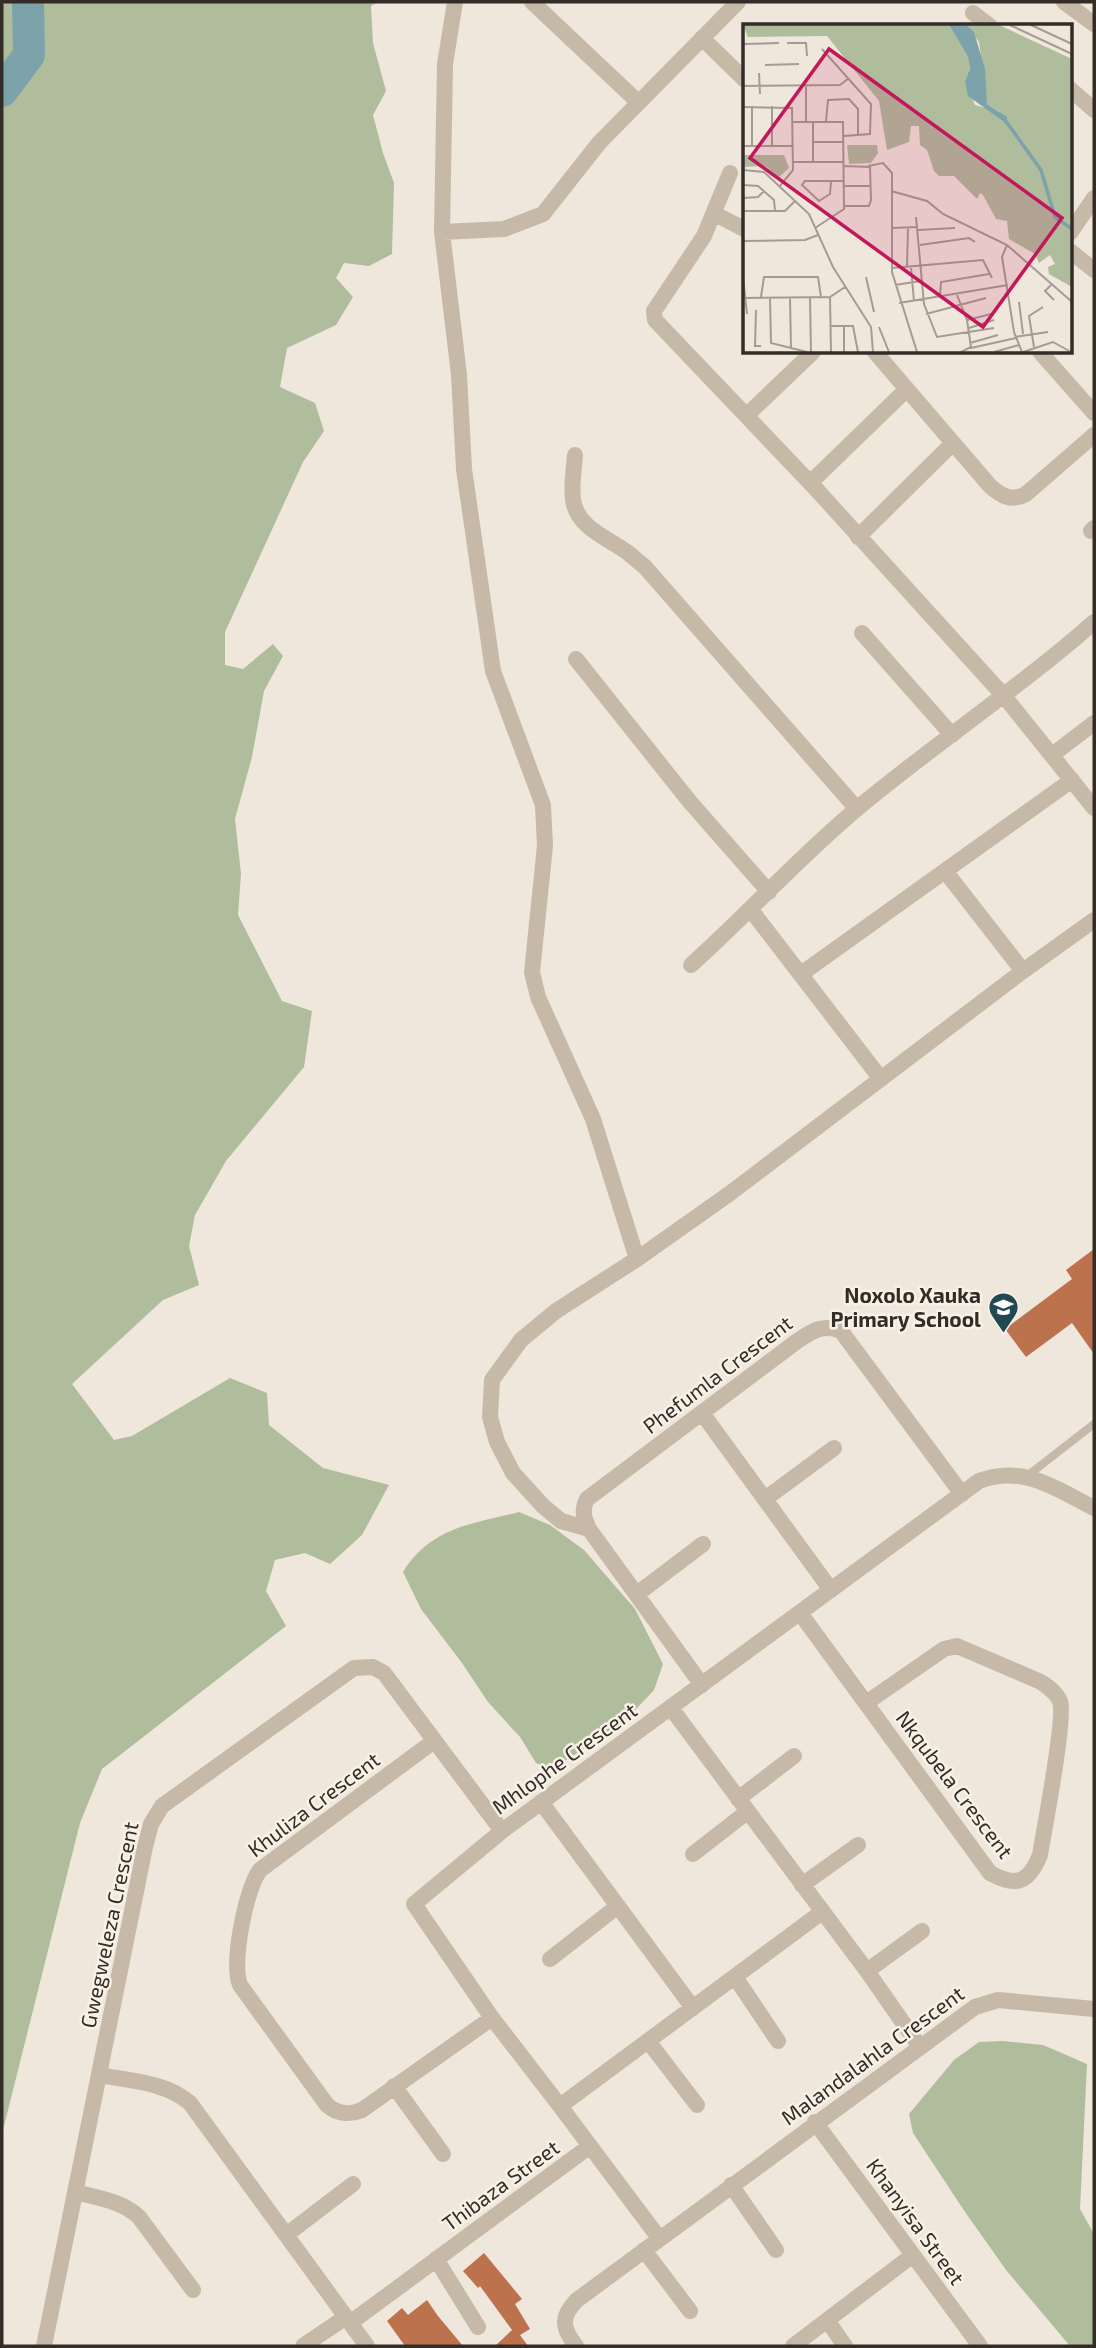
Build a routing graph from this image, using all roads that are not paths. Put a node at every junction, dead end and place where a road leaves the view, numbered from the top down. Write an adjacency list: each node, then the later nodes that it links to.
1 (455, 2): 18 (street)
2 (532, 2): 11 (street)
3 (1064, 2): 7 (street)
4 (735, 3): 8 (street)
5 (973, 13): 6 (street)
6 (987, 24)
7 (1094, 24)
8 (702, 38): 9 (street); 11 (street)
9 (743, 78)
10 (1072, 91): 12 (street)
11 (638, 102): 18 (street)
12 (1094, 110)
13 (730, 173): 15 (street)
14 (1094, 198): 17 (street)
15 (715, 214): 16 (street); 26 (street)
16 (743, 228)
17 (1072, 230)
18 (442, 232): 50 (street)
19 (1072, 253): 20 (street)
20 (1094, 270)
21 (811, 354): 26 (street)
22 (877, 354): 24 (street)
23 (1042, 354): 25 (street)
24 (907, 389): 28 (street); 30 (street)
25 (1094, 413)
26 (747, 415): 30 (street)
27 (1094, 435): 28 (street)
28 (952, 444): 31 (street)
29 (575, 455): 41 (street)
30 (810, 483): 31 (street)
31 (858, 537): 35 (street)
32 (1092, 628): 35 (street)
33 (862, 633): 37 (street)
34 (576, 659): 43 (street)
35 (1004, 696): 37 (street); 38 (street)
36 (1094, 723): 38 (street)
37 (953, 735): 41 (street)
38 (1052, 755): 39 (street)
39 (1072, 780): 40 (street); 42 (street)
40 (1094, 808)
41 (857, 809): 43 (street)
42 (946, 871): 47 (street); 48 (street)
43 (769, 892): 44 (street)
44 (751, 910): 46 (street); 48 (street)
45 (1094, 920): 47 (street)
46 (691, 965)
47 (1023, 971): 49 (street)
48 (801, 974): 49 (street)
49 (881, 1079): 50 (street)
50 (637, 1259): 58 (street)
51 (702, 1413): 55 (street, Phefumla Crescent); 56 (street); 58 (street, Phefumla Crescent)
52 (1094, 1424): 54 (lane)
53 (834, 1448): 56 (street)
54 (1027, 1476): 55 (street, Mhlophe Crescent); 57 (street, Mhlophe Crescent)
55 (962, 1494): 60 (street, Mhlophe Crescent)
56 (765, 1499): 60 (street)
57 (1094, 1508)
58 (589, 1529): 61 (street)
59 (704, 1544): 61 (street)
60 (831, 1590): 62 (street, Mhlophe Crescent)
61 (637, 1594): 63 (street)
62 (800, 1613): 63 (street, Mhlophe Crescent); 64 (street, Nkqubela Crescent)
63 (702, 1685): 65 (street, Mhlophe Crescent)
64 (866, 1703): 64 (street, Nkqubela Crescent)
65 (671, 1708): 68 (street, Mhlophe Crescent); 69 (street)
66 (434, 1741): 70 (street, Gwegweleza Crescent); 86 (street, Gwegweleza Crescent); 87 (street, Khuliza Crescent)
67 (794, 1756): 69 (street)
68 (541, 1802): 70 (street, Mhlophe Crescent); 74 (street)
69 (743, 1805): 72 (street); 73 (street)
70 (502, 1831): 82 (street, Mhlophe Crescent)
71 (858, 1845): 73 (street)
72 (693, 1854)
73 (802, 1885): 75 (street)
74 (618, 1906): 77 (street); 80 (street)
75 (822, 1912): 78 (street); 79 (street)
76 (922, 1931): 78 (street)
77 (550, 1959)
78 (867, 1971): 85 (street)
79 (734, 1977): 80 (street); 84 (street)
80 (693, 2008): 83 (street)
81 (1094, 2009): 85 (street, Malandalahla Crescent)
82 (492, 2018): 87 (street, Khuliza Crescent); 89 (street, Mhlophe Crescent)
83 (648, 2041): 88 (street); 89 (street)
84 (778, 2041)
85 (920, 2047): 90 (street, Malandalahla Crescent)
86 (99, 2075): 95 (street, Gwegweleza Crescent); 96 (street)
87 (394, 2086): 92 (street)
88 (697, 2105)
89 (560, 2106): 91 (street, Mhlophe Crescent)
90 (816, 2122): 94 (street, Malandalahla Crescent); 100 (street, Khanyisa Street)
91 (590, 2146): 97 (street, Mhlophe Crescent); 101 (street, Thibaza Street)
92 (443, 2154)
93 (353, 2184): 96 (street)
94 (731, 2185): 97 (street, Malandalahla Crescent); 99 (street)
95 (75, 2192): 102 (street); 107 (street, Gwegweleza Crescent)
96 (286, 2235): 104 (street)
97 (659, 2238): 98 (street, Malandalahla Crescent)
98 (644, 2250): 103 (street); 110 (street, Malandalahla Crescent)
99 (776, 2250)
100 (913, 2255): 105 (street); 113 (street, Khanyisa Street)
101 (436, 2259): 104 (street, Thibaza Street); 106 (street, Thibaza Street)
102 (192, 2290)
103 (690, 2311)
104 (348, 2320): 108 (street, Thibaza Street); 109 (street)
105 (827, 2320): 111 (street); 112 (street)
106 (478, 2327)
107 (44, 2346)
108 (303, 2346)
109 (368, 2346)
110 (576, 2346)
111 (793, 2346)
112 (845, 2346)
113 (979, 2346)

